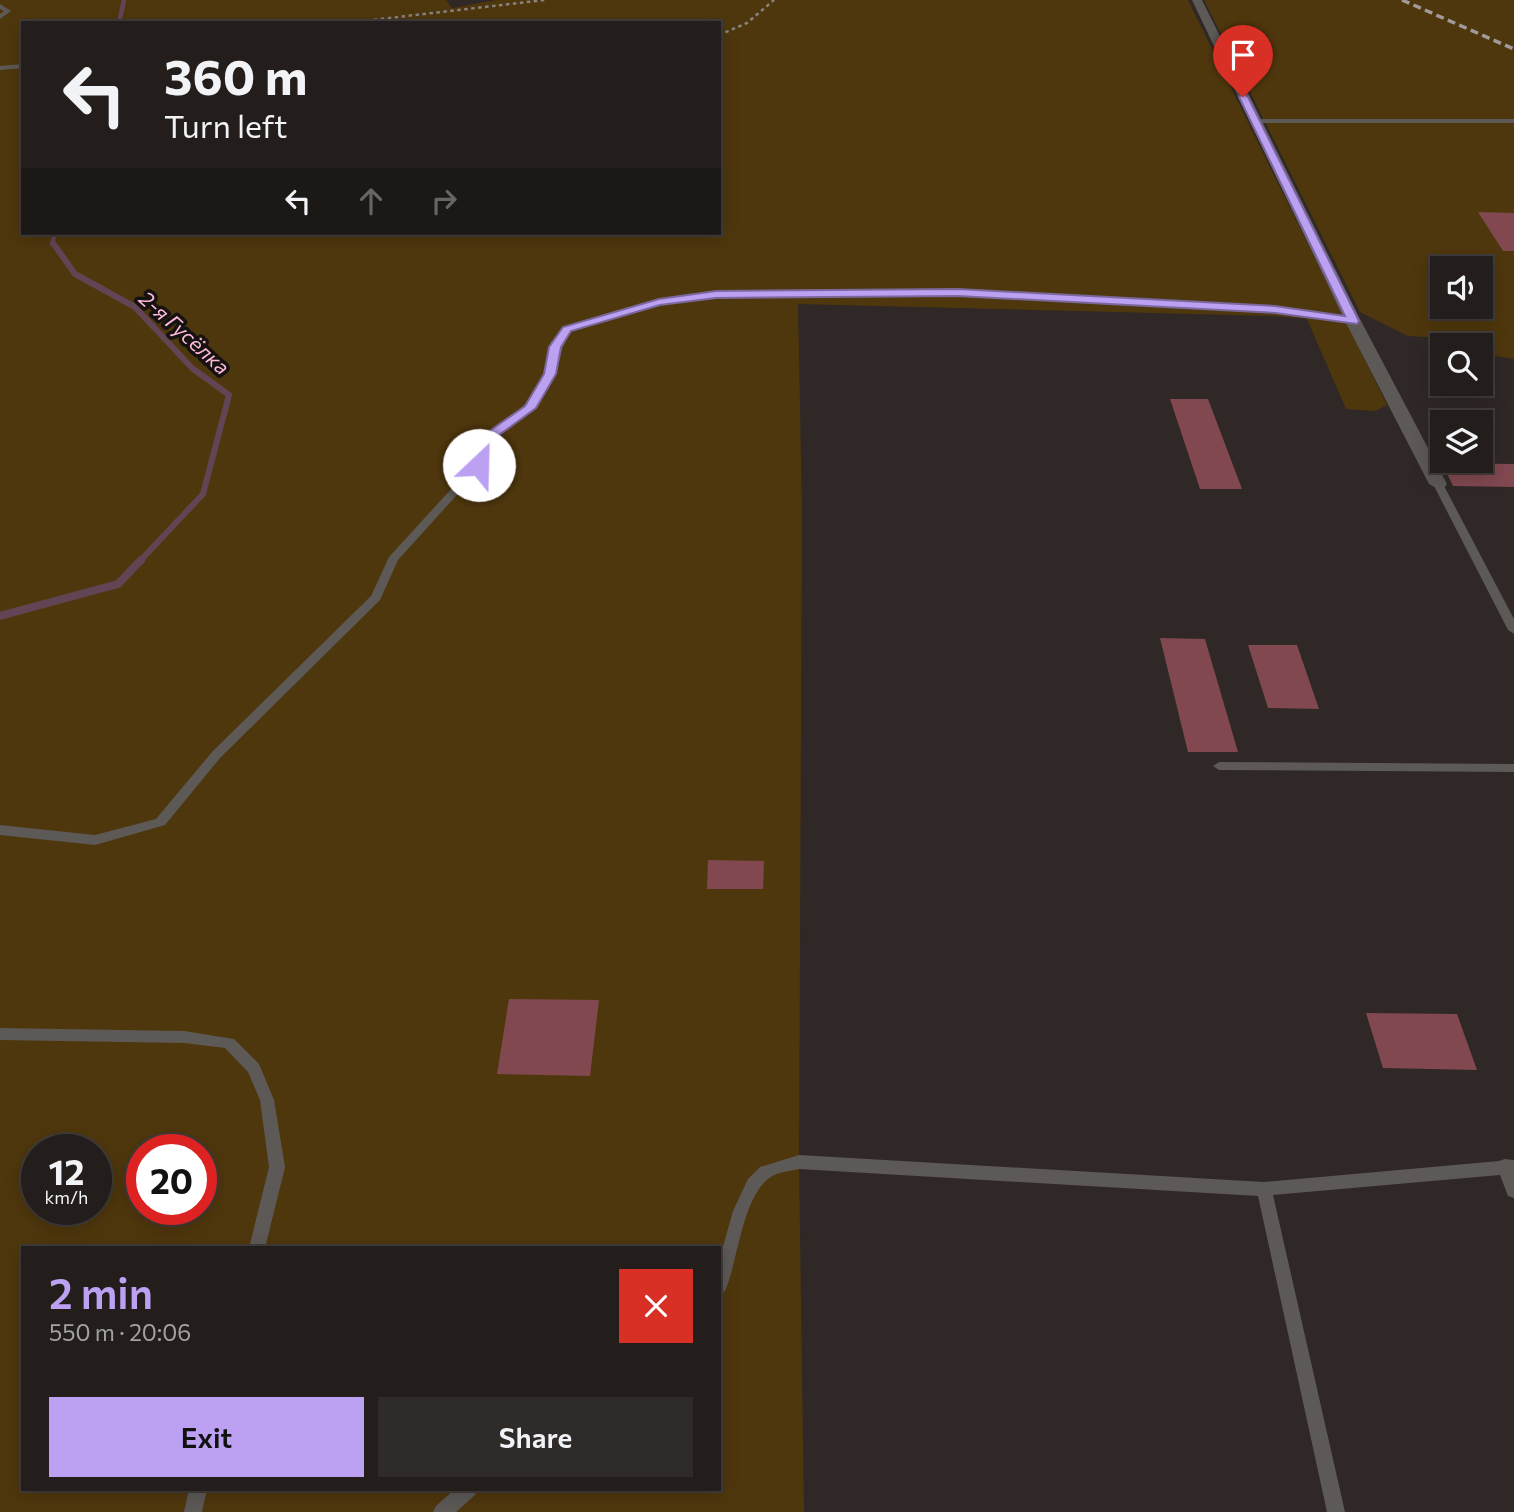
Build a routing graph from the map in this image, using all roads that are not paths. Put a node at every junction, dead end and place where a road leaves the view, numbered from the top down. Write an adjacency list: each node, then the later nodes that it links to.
1 (1197, 0): 6 (street)
2 (0, 6): 3 (lane)
3 (0, 17)
4 (21, 66): 5 (lane)
5 (0, 68)
6 (1255, 121): 7 (lane); 8 (street)
7 (1514, 121)
8 (1353, 321): 9 (street); 13 (lane)
9 (1438, 484): 10 (lane)
10 (1514, 630)
11 (1219, 766): 12 (lane)
12 (1514, 768)
13 (0, 830)
14 (0, 1034): 18 (lane)
15 (1509, 1166): 16 (lane); 17 (lane)
16 (1264, 1189): 19 (lane); 24 (lane)
17 (1514, 1191)
18 (257, 1246)
19 (721, 1281)
20 (198, 1491): 22 (lane)
21 (467, 1491): 23 (lane)
22 (193, 1512)
23 (442, 1512)
24 (1336, 1512)

